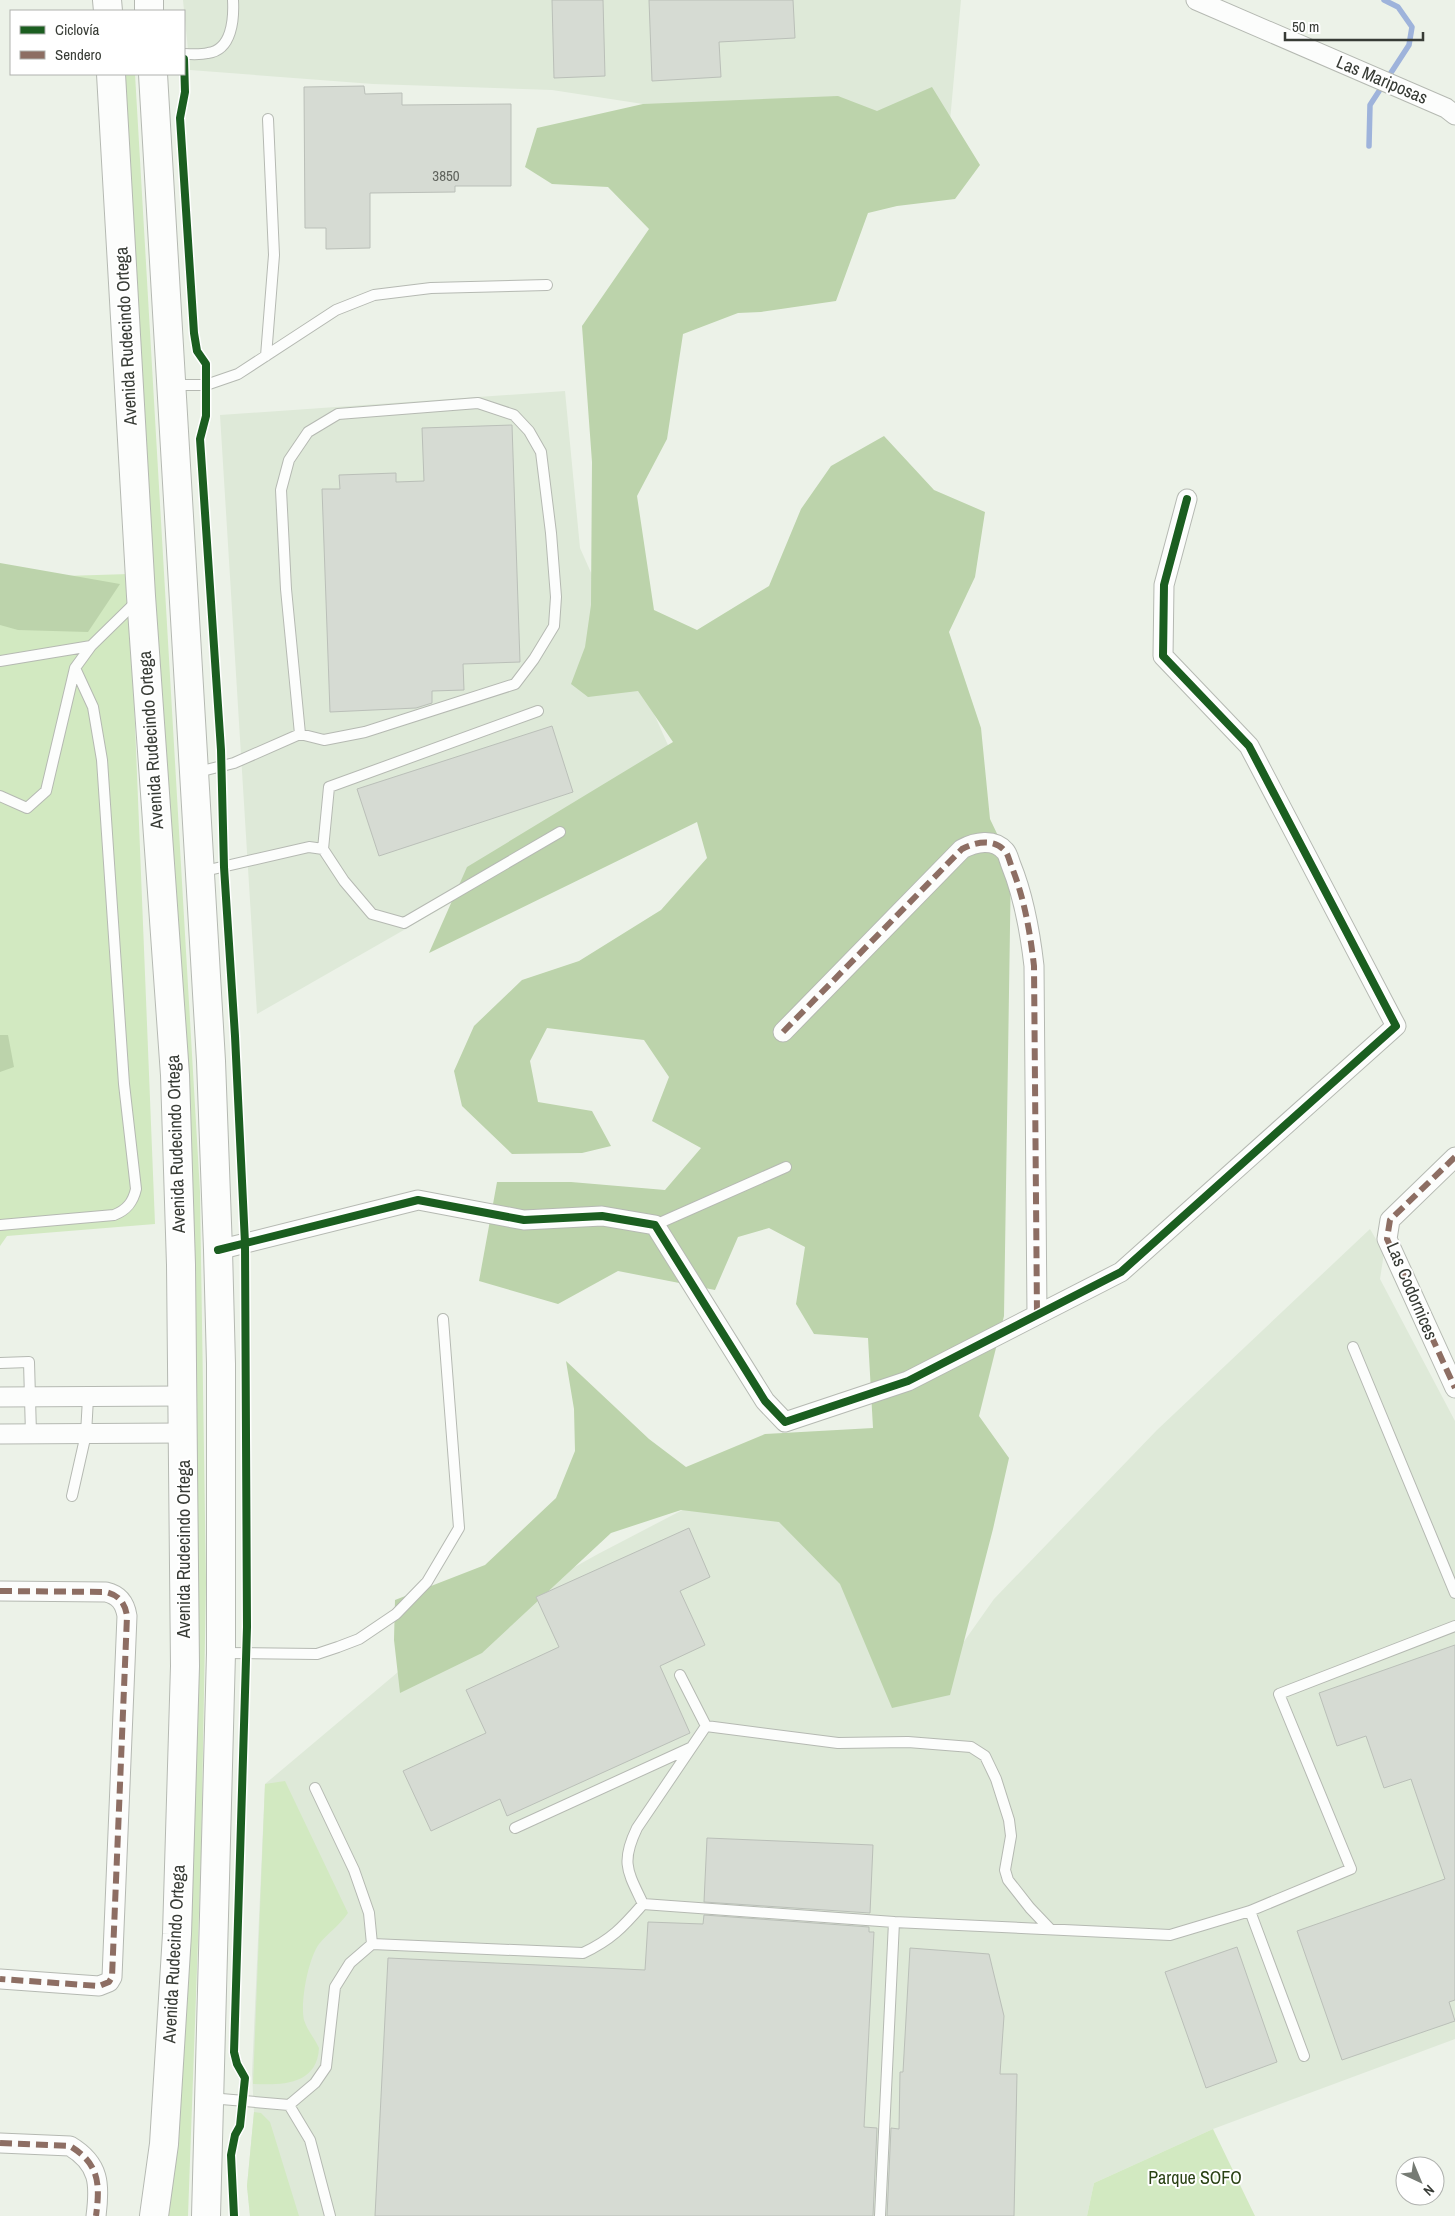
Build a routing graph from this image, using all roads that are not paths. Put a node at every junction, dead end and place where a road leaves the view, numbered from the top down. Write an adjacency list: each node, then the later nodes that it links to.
1 (233, 0): 3 (lane)
2 (1196, 0): 6 (street, Las Mariposas)
3 (185, 54)
4 (111, 75): 12 (main road, Avenida Rudecindo Ortega)
5 (153, 75): 10 (main road, Avenida Rudecindo Ortega)
6 (1452, 108)
7 (268, 119): 9 (lane)
8 (547, 285): 9 (lane)
9 (266, 356): 10 (lane)
10 (172, 385): 18 (main road, Avenida Rudecindo Ortega)
11 (1187, 499): 29 (street)
12 (141, 596): 13 (lane); 34 (main road, Avenida Rudecindo Ortega)
13 (91, 646): 14 (lane); 15 (lane)
14 (0, 661)
15 (76, 668): 19 (lane); 26 (lane)
16 (538, 711): 21 (lane)
17 (300, 734): 17 (lane); 18 (lane)
18 (194, 773): 22 (main road, Avenida Rudecindo Ortega)
19 (0, 796)
20 (560, 832): 21 (lane)
21 (323, 849): 22 (lane)
22 (200, 872): 28 (main road, Avenida Rudecindo Ortega)
23 (782, 1032): 29 (street)
24 (1455, 1157): 33 (street, Las Codornices)
25 (786, 1167): 27 (lane)
26 (0, 1225)
27 (655, 1225): 28 (street); 29 (street)
28 (218, 1250): 46 (main road, Avenida Rudecindo Ortega)
29 (1038, 1315)
30 (443, 1319): 46 (lane)
31 (1353, 1347): 44 (lane)
32 (0, 1363): 36 (lane)
33 (1455, 1388)
34 (182, 1396): 37 (street); 38 (main road, Avenida Rudecindo Ortega)
35 (0, 1398): 36 (street)
36 (30, 1398): 37 (street); 40 (lane)
37 (88, 1398): 41 (lane)
38 (183, 1433): 41 (street); 63 (main road, Avenida Rudecindo Ortega)
39 (0, 1434): 40 (street)
40 (31, 1434): 41 (street)
41 (86, 1434): 42 (lane)
42 (72, 1496)
43 (0, 1590): 57 (street)
44 (1455, 1593)
45 (1455, 1626): 53 (lane)
46 (221, 1653): 59 (main road, Avenida Rudecindo Ortega)
47 (680, 1675): 48 (lane)
48 (706, 1726): 49 (lane); 55 (lane)
49 (691, 1748): 51 (lane); 52 (lane)
50 (315, 1788): 56 (lane)
51 (515, 1828)
52 (643, 1904): 54 (lane); 56 (lane)
53 (1250, 1911): 55 (lane); 58 (lane)
54 (894, 1922): 55 (lane); 66 (lane)
55 (1050, 1929)
56 (372, 1944): 60 (lane)
57 (0, 1979)
58 (1304, 2056)
59 (208, 2097): 60 (lane); 64 (main road, Avenida Rudecindo Ortega)
60 (289, 2105): 65 (lane)
61 (0, 2143): 62 (street)
62 (96, 2216)
63 (154, 2216)
64 (206, 2216)
65 (330, 2216)
66 (880, 2216)

